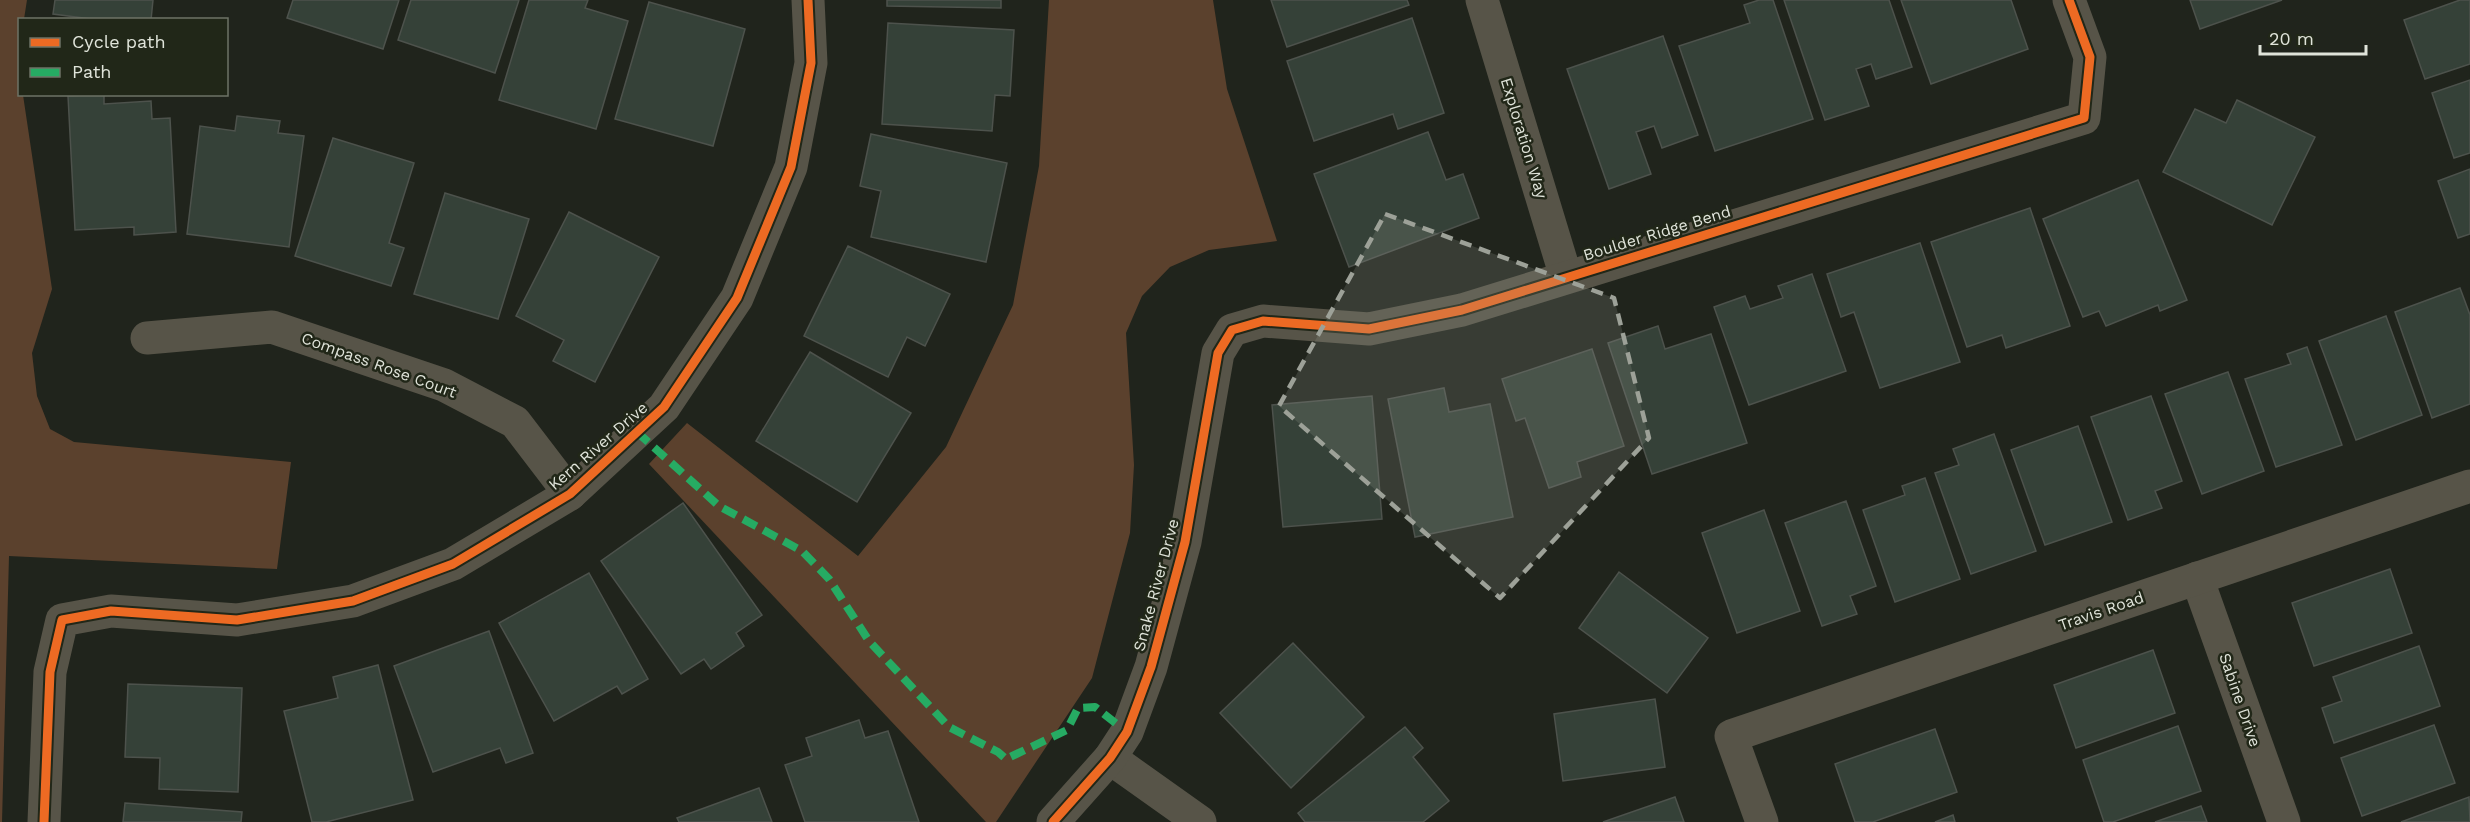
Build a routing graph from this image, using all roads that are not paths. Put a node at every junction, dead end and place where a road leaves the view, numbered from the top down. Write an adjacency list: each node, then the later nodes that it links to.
1 (808, 0): 8 (street, Kern River Drive)
2 (1482, 0): 4 (street, Exploration Way)
3 (2069, 0): 4 (street, Boulder Ridge Bend)
4 (1566, 277): 5 (street, Boulder Ridge Bend)
5 (1232, 330): 10 (street, Snake River Drive)
6 (147, 338): 8 (street, Compass Rose Court)
7 (2470, 486): 9 (street, Travis Road)
8 (570, 494): 11 (street, Kern River Drive)
9 (2197, 578): 14 (street, Travis Road); 15 (street, Sabine Drive)
10 (1110, 758): 12 (street, Snake River Drive); 13 (street)
11 (44, 822)
12 (1053, 822)
13 (1200, 822)
14 (1762, 822)
15 (2284, 822)

